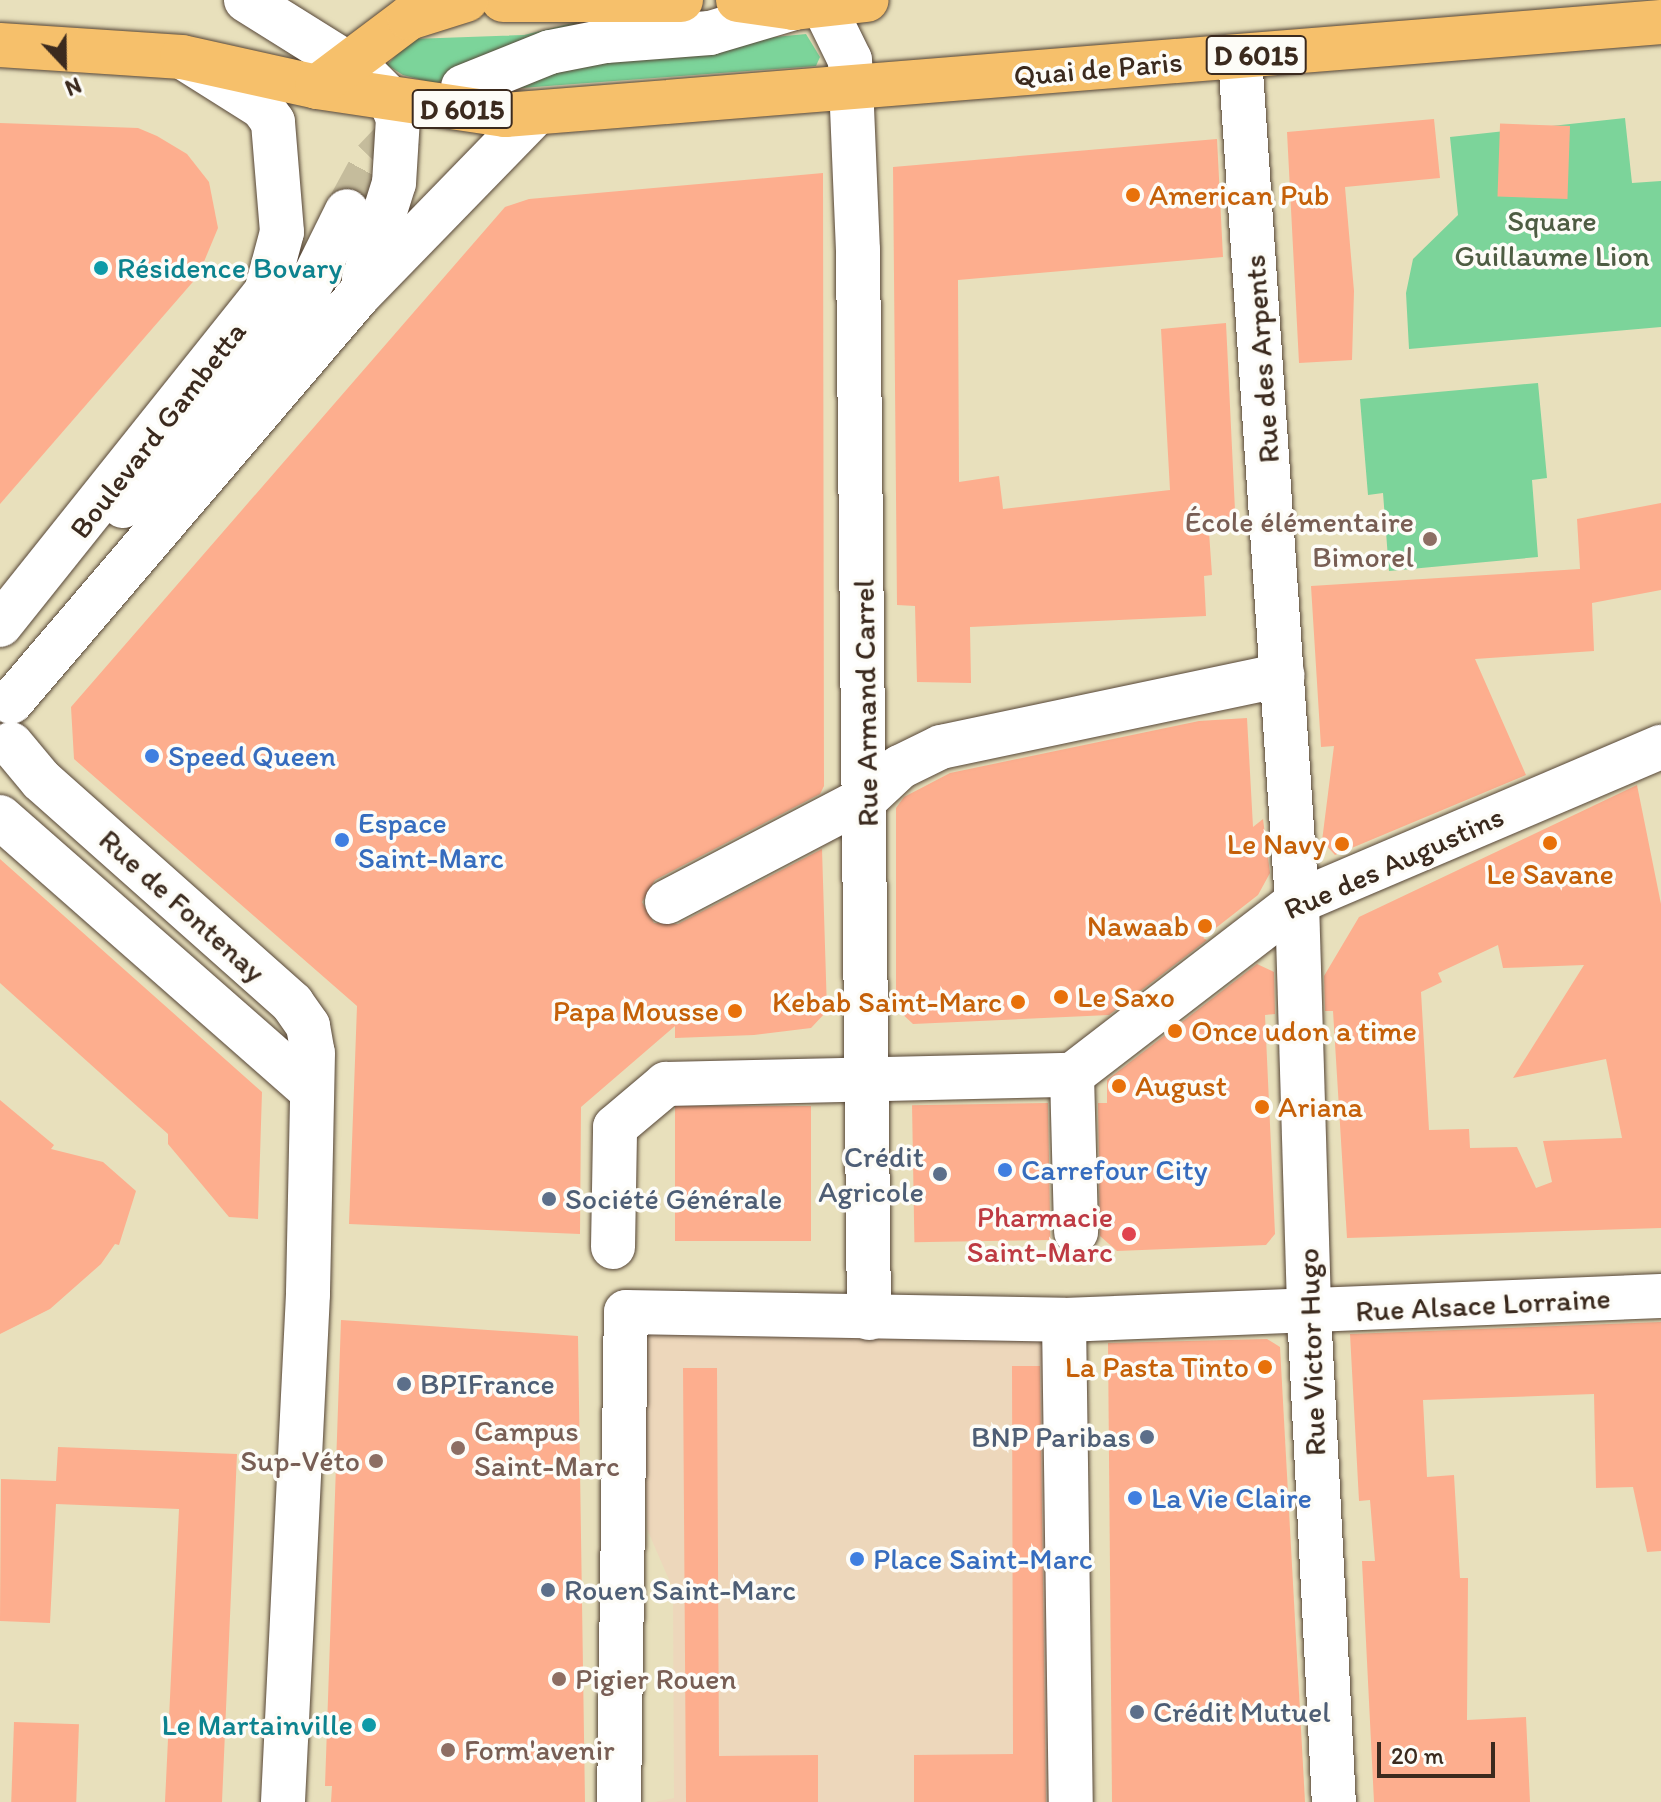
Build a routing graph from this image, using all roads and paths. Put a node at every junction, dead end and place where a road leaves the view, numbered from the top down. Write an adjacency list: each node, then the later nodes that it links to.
1 (246, 0): 13 (street)
2 (466, 0): 13 (main road)
3 (503, 0): 4 (main road)
4 (681, 0)
5 (738, 0): 7 (main road)
6 (867, 0): 7 (main road)
7 (809, 6): 14 (street); 15 (street, Rue Armand Carrel)
8 (1528, 16): 9 (main road, Quai de Paris / D 6015); 12 (main road, Quai de Paris / D 6015)
9 (1661, 21)
10 (0, 45): 11 (main road, D 6015)
11 (182, 57): 13 (main road, D 6015); 18 (street)
12 (1240, 57): 15 (main road, Quai de Paris / D 6015); 23 (street, Rue des Arpents)
13 (333, 76): 16 (main road, D 6015); 18 (street)
14 (463, 87)
15 (852, 88): 17 (main road, Quai de Paris / D 6015); 26 (street, Rue Armand Carrel)
16 (389, 98): 17 (main road, D 6015); 20 (street, Boulevard Gambetta)
17 (535, 114): 20 (street, Boulevard Gambetta)
18 (273, 122): 21 (street, Boulevard Gambetta)
19 (347, 211): 21 (street)
20 (358, 296): 24 (street, Boulevard Gambetta)
21 (70, 542): 22 (street, Boulevard Gambetta)
22 (0, 625)
23 (1282, 675): 26 (street); 29 (street, Rue des Arpents)
24 (6, 722): 32 (street, Rue de Fontenay)
25 (1661, 747): 29 (street, Rue des Augustins)
26 (868, 797): 28 (street); 31 (street, Rue Armand Carrel)
27 (0, 817): 32 (street, Rue de Fontenay)
28 (667, 902)
29 (1297, 902): 30 (street, Rue des Augustins); 36 (street, Rue Victor Hugo)
30 (1072, 1075): 31 (street); 33 (street)
31 (870, 1079): 34 (street); 37 (street, Rue Armand Carrel)
32 (308, 1088): 39 (street, Rue de Fontenay)
33 (1076, 1232)
34 (613, 1247)
35 (1661, 1296): 36 (street, Rue Alsace Lorraine)
36 (1310, 1314): 38 (street, Rue Alsace Lorraine); 42 (street, Rue Victor Hugo)
37 (869, 1318): 38 (street); 40 (street)
38 (1064, 1320): 41 (street)
39 (283, 1802)
40 (619, 1802)
41 (1071, 1802)
42 (1334, 1802)

